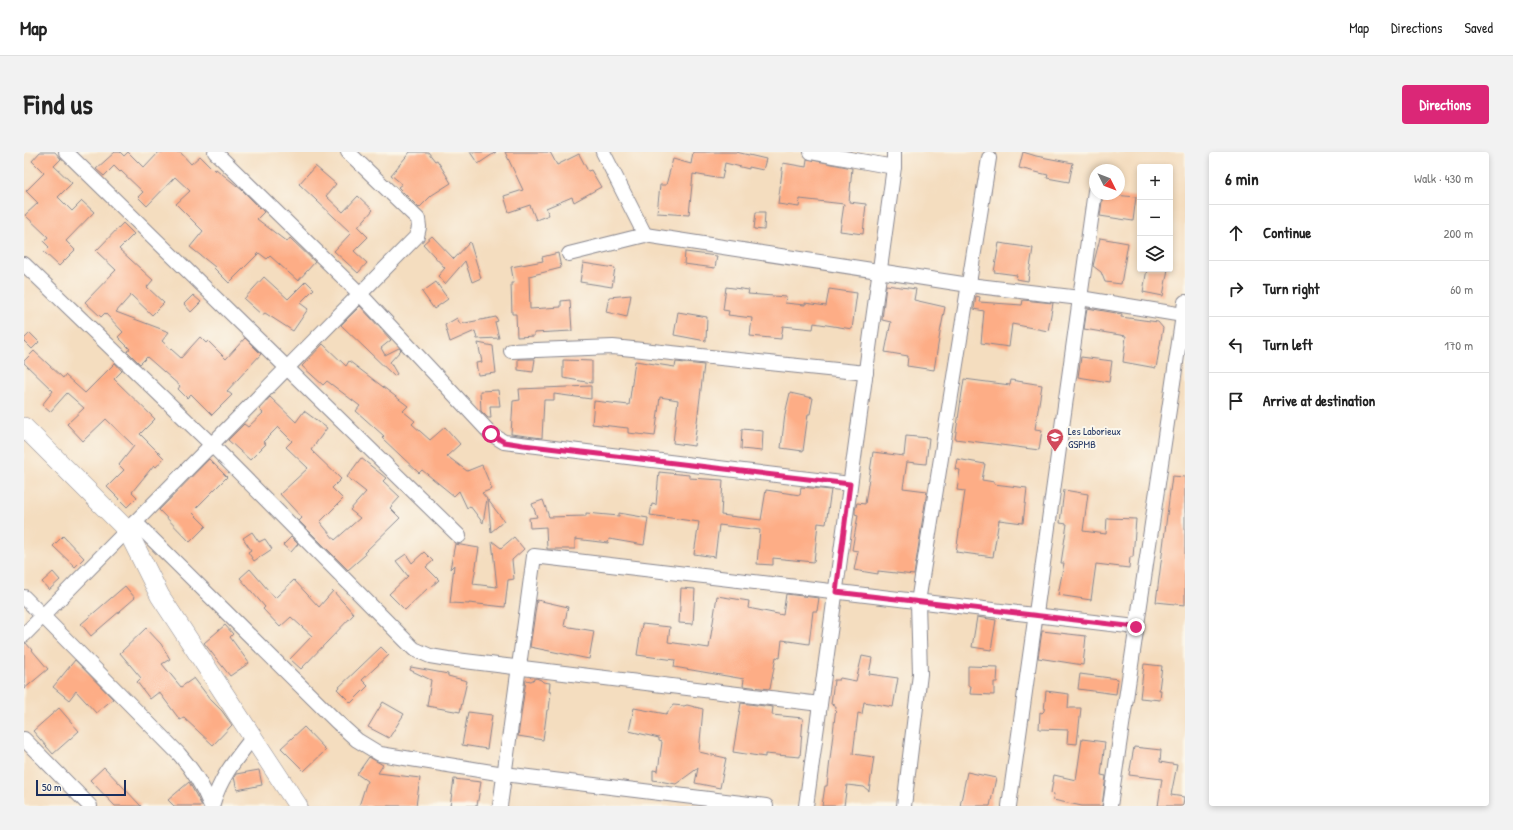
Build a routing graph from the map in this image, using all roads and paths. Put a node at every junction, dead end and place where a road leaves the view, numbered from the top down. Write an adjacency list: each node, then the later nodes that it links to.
1 (66, 152): 19 (street)
2 (215, 152): 15 (street)
3 (348, 152): 15 (street)
4 (603, 152): 10 (street)
5 (811, 152): 8 (street)
6 (894, 152): 8 (street)
7 (989, 158): 14 (street)
8 (894, 167): 13 (street)
9 (1094, 200): 16 (street)
10 (645, 235): 11 (street); 13 (street)
11 (569, 254)
12 (24, 264): 22 (street)
13 (880, 271): 14 (street); 20 (street)
14 (969, 285): 16 (street); 28 (street)
15 (360, 294): 19 (street); 23 (street)
16 (1080, 298): 17 (street); 29 (street)
17 (1184, 309): 31 (street)
18 (511, 350): 20 (street)
19 (287, 368): 22 (street); 25 (street)
20 (866, 373): 23 (street)
21 (24, 427): 24 (street)
22 (211, 444): 24 (street); 33 (street)
23 (850, 484): 26 (street)
24 (131, 526): 30 (street); 35 (street); 37 (street)
25 (459, 536)
26 (836, 592): 28 (street); 33 (street); 34 (street)
27 (24, 597): 30 (street)
28 (918, 602): 29 (street); 43 (street)
29 (1036, 615): 31 (street); 44 (street)
30 (43, 616): 32 (street); 35 (street)
31 (1136, 627): 45 (street)
32 (24, 635)
33 (518, 668): 34 (street); 37 (street)
34 (820, 704): 42 (street)
35 (252, 737): 39 (street)
36 (24, 739): 38 (street)
37 (504, 774): 40 (street); 41 (street)
38 (90, 806)
39 (298, 806)
40 (500, 806)
41 (766, 806)
42 (806, 806)
43 (904, 806)
44 (1009, 806)
45 (1110, 806)

